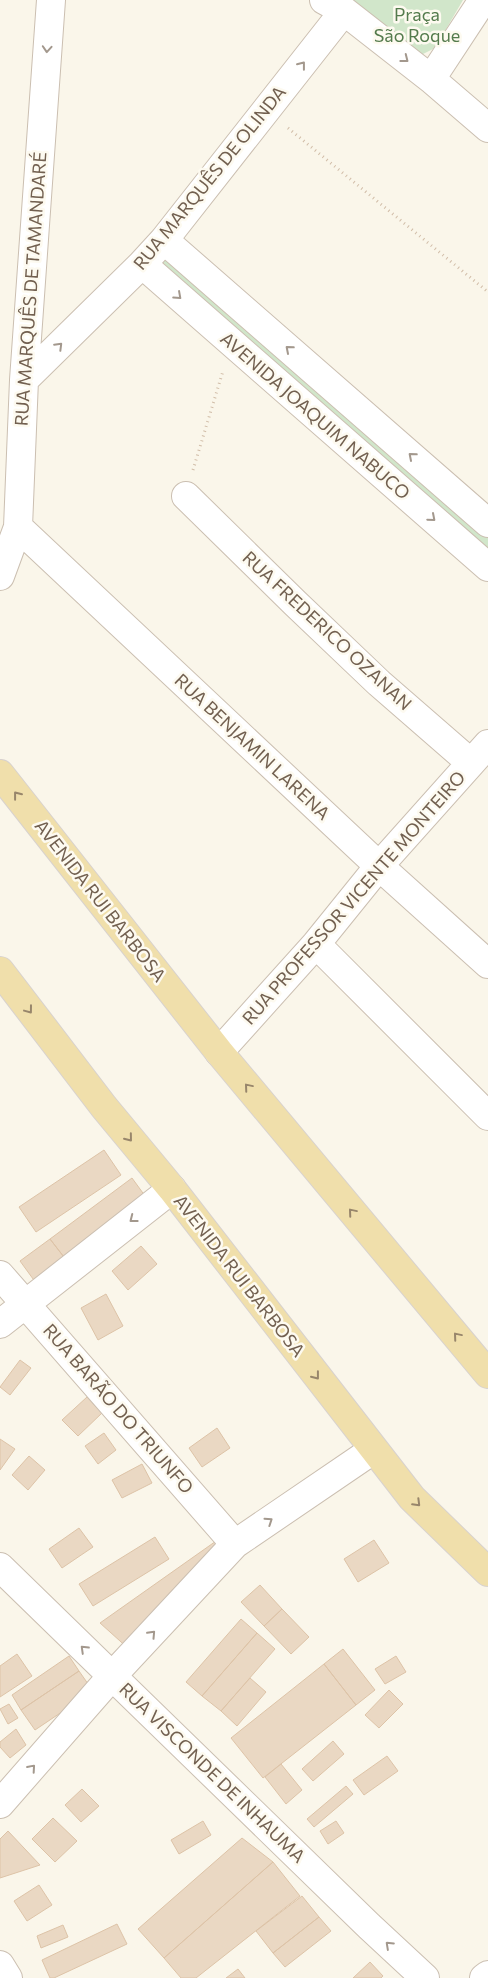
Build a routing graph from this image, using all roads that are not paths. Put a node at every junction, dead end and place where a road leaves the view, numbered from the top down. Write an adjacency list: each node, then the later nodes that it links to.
1 (51, 0): 8 (street, RUA MARQUÊS DE TAMANDARÉ, one-way to 8)
2 (483, 0): 4 (street)
3 (334, 6): 4 (street, one-way to 4); 6 (street, RUA MARQUÊS DE OLINDA, one-way to 3)
4 (431, 79): 5 (street)
5 (488, 128)
6 (164, 240): 7 (street, RUA MARQUÊS DE OLINDA); 10 (street, AVENIDA JOAQUIM NABUCO, one-way to 6)
7 (142, 264): 8 (street, RUA MARQUÊS DE OLINDA, one-way to 7); 12 (street, AVENIDA JOAQUIM NABUCO, one-way to 12)
8 (24, 380): 11 (street, RUA MARQUÊS DE TAMANDARÉ)
9 (186, 496): 14 (street, RUA FREDERICO OZANAN)
10 (488, 523)
11 (9, 527): 13 (street, RUA MARQUÊS DE TAMANDARÉ); 16 (street, RUA BENJAMIN LARENA)
12 (488, 567)
13 (0, 576)
14 (480, 753): 16 (street, RUA PROFESSOR VICENTE MONTEIRO)
15 (0, 774): 20 (main road, AVENIDA RUI BARBOSA, one-way to 15)
16 (379, 866): 17 (street, RUA PROFESSOR VICENTE MONTEIRO); 18 (street, RUA BENJAMIN LARENA)
17 (316, 944): 20 (street, RUA PROFESSOR VICENTE MONTEIRO); 21 (street)
18 (488, 964)
19 (0, 970): 22 (main road, AVENIDA RUI BARBOSA, one-way to 22)
20 (219, 1052): 26 (main road, AVENIDA RUI BARBOSA, one-way to 20)
21 (488, 1116)
22 (172, 1189): 24 (street, one-way to 24); 27 (main road, AVENIDA RUI BARBOSA, one-way to 27)
23 (0, 1275): 24 (street, RUA BARÃO DO TRIUNFO)
24 (25, 1303): 25 (street); 28 (street, RUA BARÃO DO TRIUNFO)
25 (0, 1324)
26 (488, 1374)
27 (373, 1450): 28 (street, one-way to 27); 30 (main road, AVENIDA RUI BARBOSA, one-way to 30)
28 (236, 1544): 31 (street, one-way to 28)
29 (0, 1567): 31 (street, RUA VISCONDE DE INHAUMA, one-way to 29)
30 (488, 1572)
31 (112, 1676): 32 (street, one-way to 31); 36 (street, RUA VISCONDE DE INHAUMA, one-way to 31)
32 (0, 1804)
33 (0, 1965): 35 (street)
34 (488, 1975): 37 (street)
35 (8, 1978)
36 (425, 1978)
37 (484, 1978)

